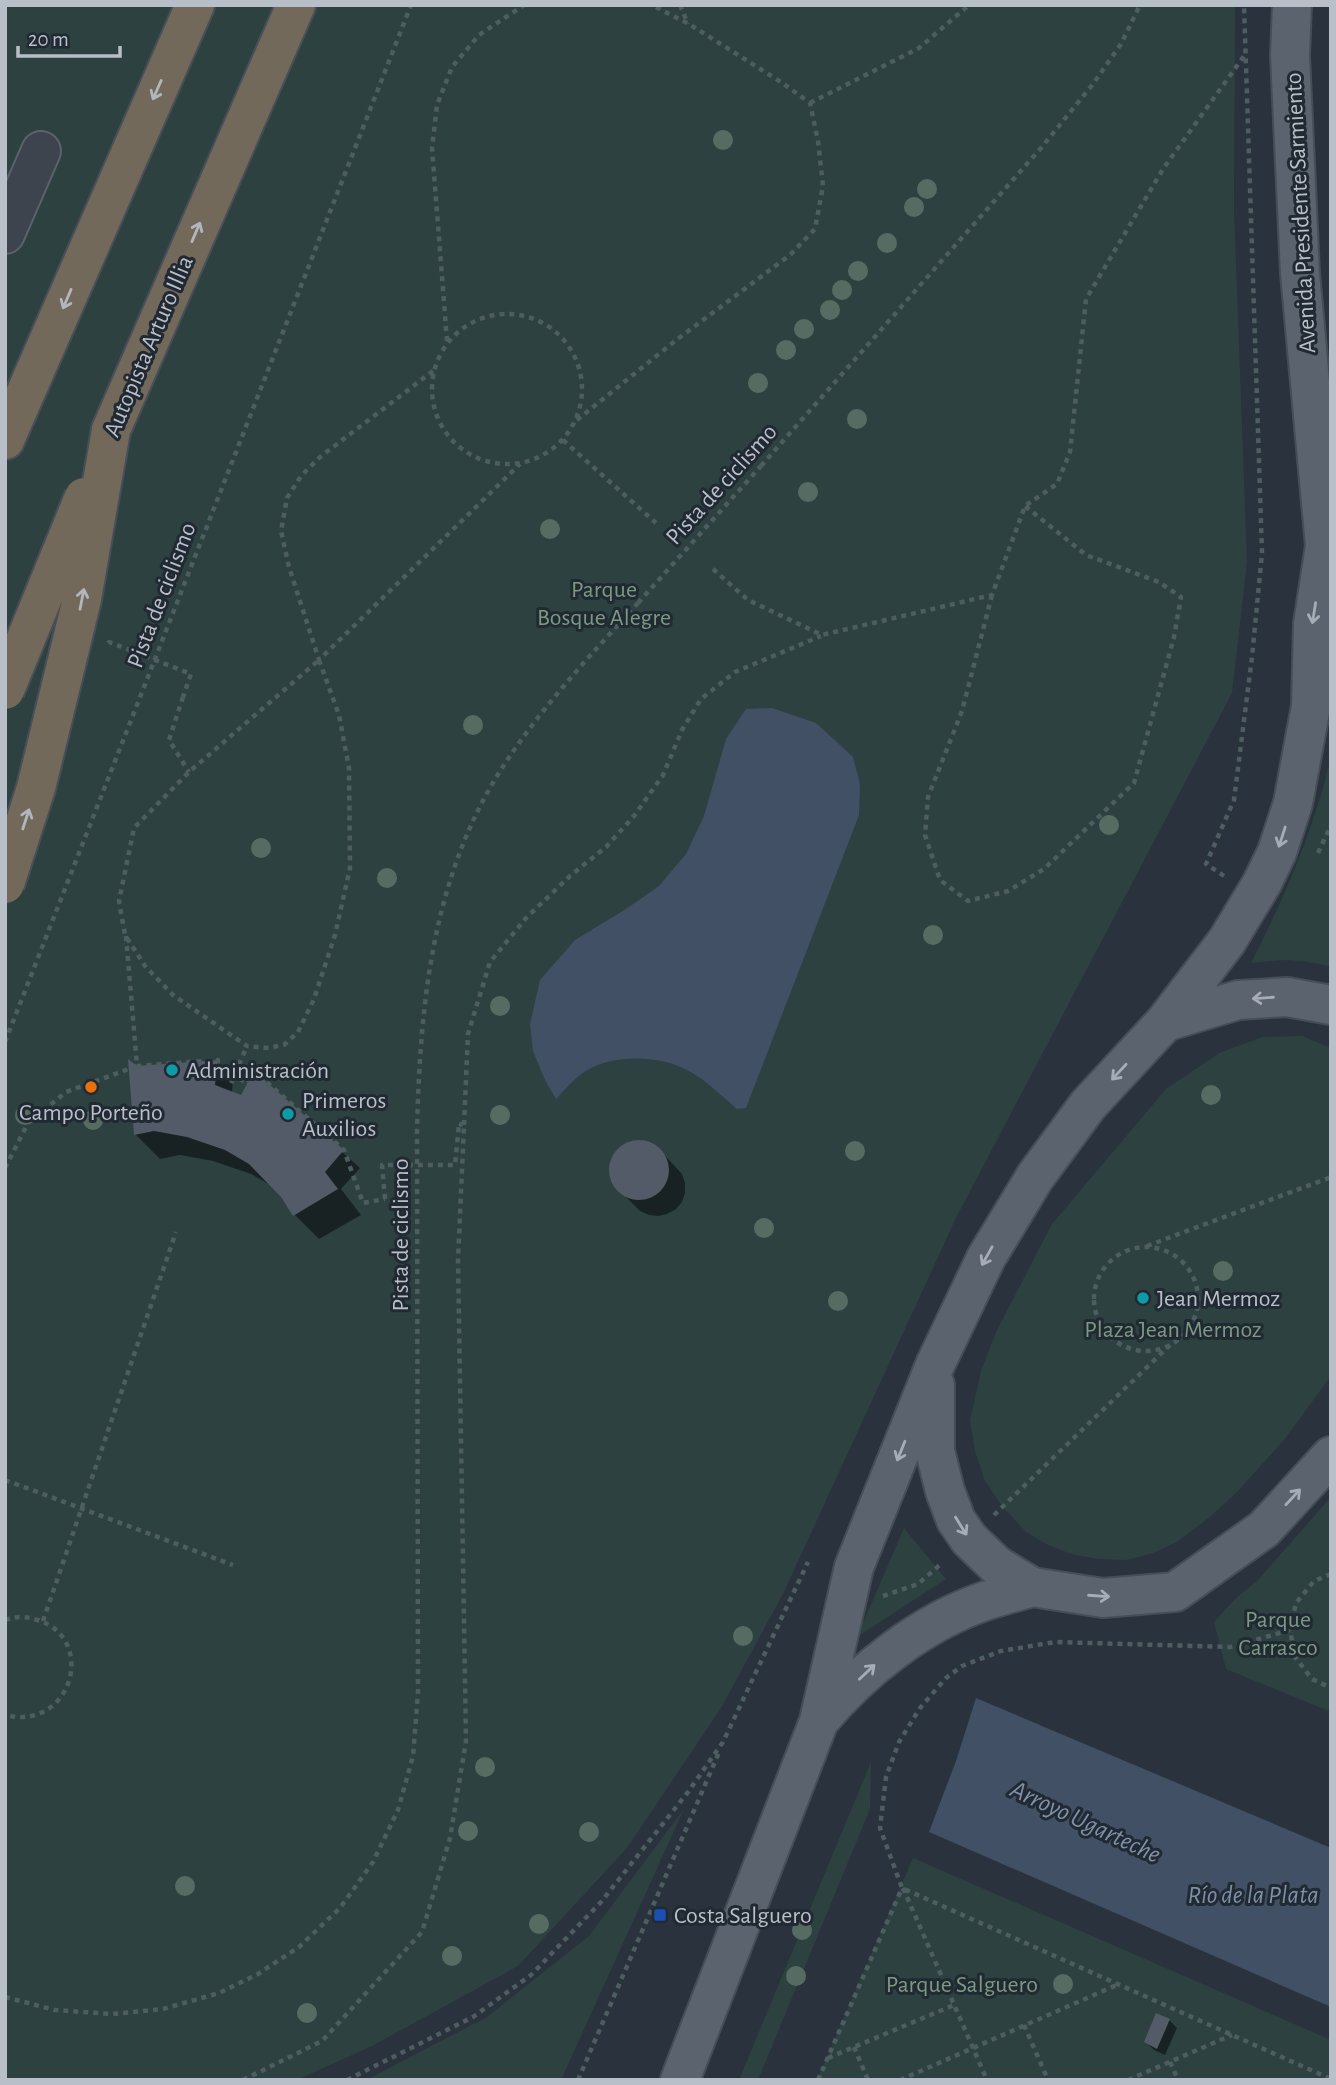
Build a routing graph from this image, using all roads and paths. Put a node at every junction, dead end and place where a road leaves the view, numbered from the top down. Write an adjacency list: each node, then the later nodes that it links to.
1 (195, 5): 20 (highway, one-way to 20)
2 (296, 5): 19 (highway, Autopista Arturo Illia, one-way to 2)
3 (411, 5): 38 (path, Pista de ciclismo)
4 (524, 5): 16 (path)
5 (652, 5): 11 (path)
6 (680, 5): 11 (path)
7 (969, 5): 13 (path)
8 (1140, 5): 68 (path, Pista de ciclismo, bridge)
9 (1244, 5): 12 (path)
10 (1292, 5): 25 (main road, Avenida Presidente Sarmiento)
11 (689, 24): 13 (path)
12 (1245, 55): 23 (path); 34 (path)
13 (810, 103): 18 (path)
14 (41, 151): 15 (lane)
15 (5, 234)
16 (447, 342): 17 (path); 18 (path)
17 (433, 371): 22 (path); 30 (path)
18 (577, 420): 21 (path)
19 (111, 430): 31 (highway, Autopista Arturo Illia, bridge); 33 (highway, one-way to 19, bridge)
20 (5, 440)
21 (563, 440): 22 (path); 24 (path)
22 (520, 464): 30 (path)
23 (1026, 506): 27 (path); 27 (path)
24 (656, 523)
25 (1328, 552): 34 (main road, Avenida Presidente Sarmiento, one-way to 34)
26 (713, 569): 28 (path)
27 (992, 595): 28 (path)
28 (822, 635): 43 (path)
29 (104, 654): 32 (path, bridge)
30 (319, 660): 32 (path); 39 (path)
31 (5, 690)
32 (189, 772): 35 (path)
33 (5, 884)
34 (1254, 897): 37 (main road, Avenida Presidente Sarmiento)
35 (125, 935): 39 (path); 40 (path)
36 (1331, 1004): 37 (main road, one-way to 37)
37 (1165, 1022): 49 (main road, Avenida Presidente Sarmiento, one-way to 49)
38 (5, 1042)
39 (247, 1046): 41 (path)
40 (137, 1066): 41 (path); 44 (path)
41 (234, 1076): 42 (path); 43 (path, bridge)
42 (231, 1083)
43 (462, 1124): 77 (path)
44 (5, 1168)
45 (1331, 1177): 47 (path)
46 (176, 1231): 52 (path)
47 (1146, 1247): 48 (path); 48 (path)
48 (1170, 1345): 53 (path)
49 (935, 1365): 53 (main road, one-way to 53); 64 (main road, Avenida Presidente Sarmiento, one-way to 64)
50 (1331, 1456): 57 (main road, one-way to 50)
51 (5, 1480): 52 (path)
52 (82, 1508): 55 (path); 60 (path)
53 (969, 1539): 57 (main road); 58 (path)
54 (808, 1562): 65 (path)
55 (233, 1565)
56 (1331, 1574): 61 (path)
57 (1032, 1587): 64 (main road, one-way to 57)
58 (882, 1596)
59 (5, 1620): 60 (path)
60 (43, 1621): 63 (path)
61 (1290, 1630): 62 (path); 66 (path)
62 (1331, 1688)
63 (5, 1715)
64 (819, 1721): 80 (main road)
65 (723, 1742): 78 (path); 79 (path)
66 (902, 1888): 67 (path); 69 (path); 74 (path)
67 (1120, 1984): 70 (path); 71 (path)
68 (5, 1997)
69 (954, 2004): 72 (path); 73 (path)
70 (1024, 2025): 73 (path); 85 (path)
71 (1233, 2034): 75 (path); 76 (path)
72 (854, 2047): 74 (path); 82 (path)
73 (973, 2048): 83 (path); 84 (path)
74 (827, 2058): 81 (path)
75 (1170, 2062): 86 (path); 87 (path)
76 (1331, 2079)
77 (243, 2080)
78 (346, 2080)
79 (578, 2080)
80 (680, 2080)
81 (818, 2080)
82 (868, 2080)
83 (900, 2080)
84 (986, 2080)
85 (1048, 2080)
86 (1128, 2080)
87 (1178, 2080)

